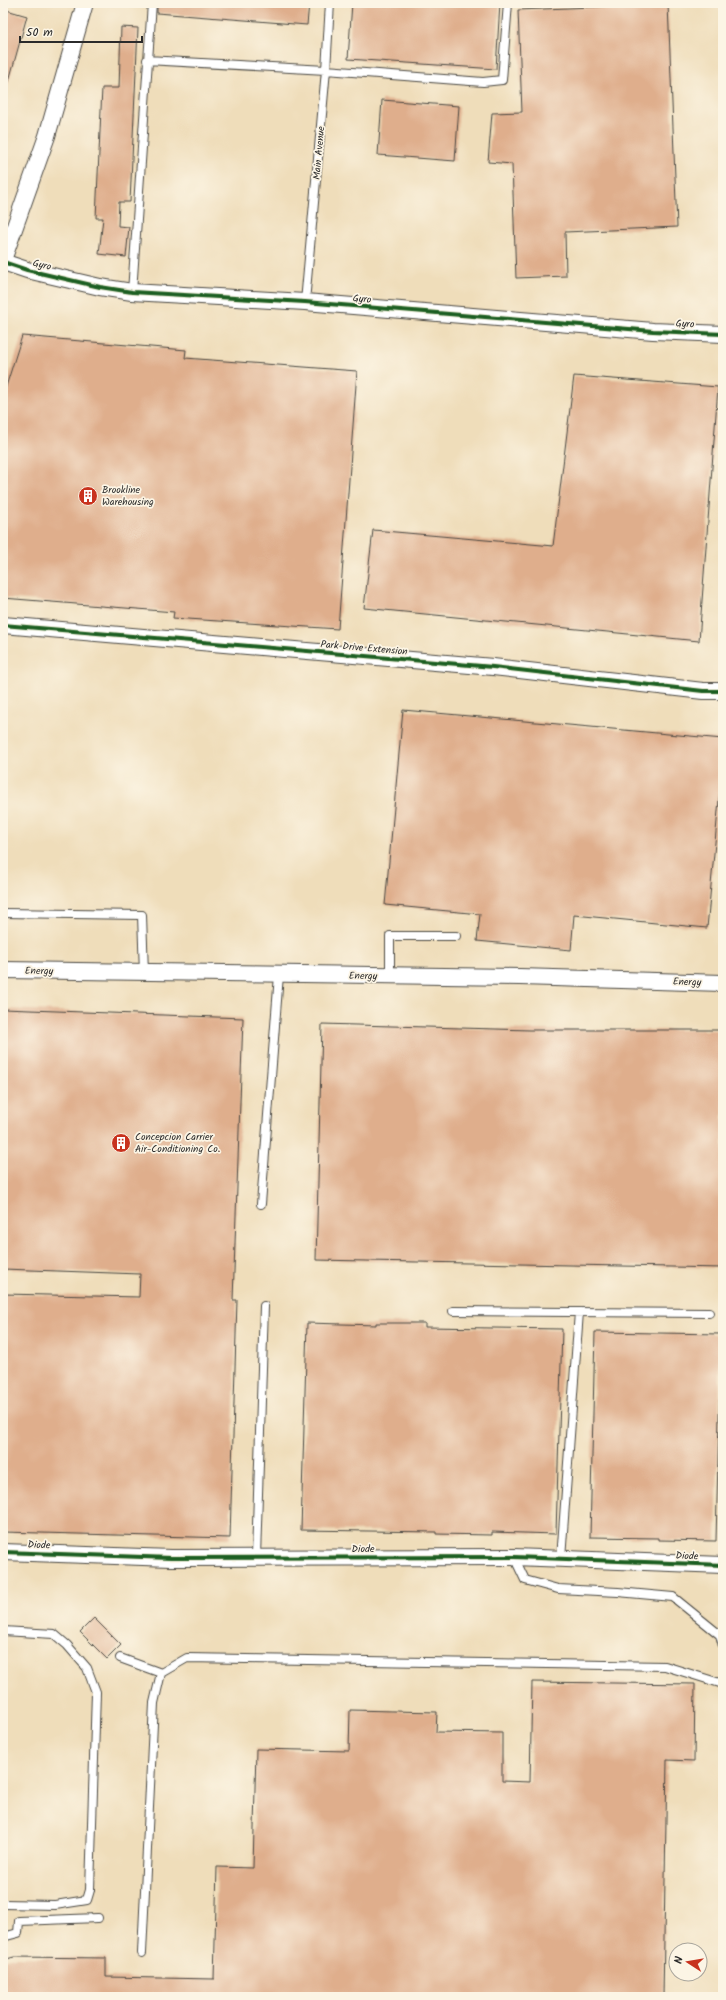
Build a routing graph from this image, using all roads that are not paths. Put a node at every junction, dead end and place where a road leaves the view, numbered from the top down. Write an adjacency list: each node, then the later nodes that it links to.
1 (85, 3): 7 (street)
2 (152, 3): 5 (lane)
3 (330, 3): 6 (lane, Main Avenue)
4 (508, 3): 6 (lane)
5 (147, 60): 6 (lane); 8 (lane)
6 (326, 70): 9 (lane, Main Avenue)
7 (3, 261): 8 (street, Gyro)
8 (132, 292): 9 (street, Gyro)
9 (305, 302): 10 (street, Gyro)
10 (723, 334)
11 (3, 625): 12 (street, Park Drive Extension)
12 (723, 691)
13 (3, 913): 16 (lane)
14 (456, 936): 18 (lane)
15 (3, 970): 16 (street, Energy)
16 (144, 973): 17 (street, Energy)
17 (279, 975): 18 (street, Energy); 20 (lane)
18 (390, 976): 19 (street, Energy)
19 (723, 983)
20 (261, 1204)
21 (264, 1306): 26 (lane)
22 (453, 1311): 23 (lane)
23 (579, 1312): 24 (lane); 28 (lane)
24 (709, 1313)
25 (3, 1552): 26 (street, Diode)
26 (256, 1557): 27 (street, Diode)
27 (514, 1557): 28 (street, Diode); 31 (lane)
28 (561, 1559): 29 (street, Diode)
29 (723, 1565)
30 (3, 1630): 35 (lane)
31 (723, 1646)
32 (120, 1658): 33 (lane)
33 (161, 1673): 34 (lane); 38 (lane)
34 (723, 1684)
35 (3, 1904)
36 (98, 1918): 37 (lane)
37 (3, 1937)
38 (142, 1953)

